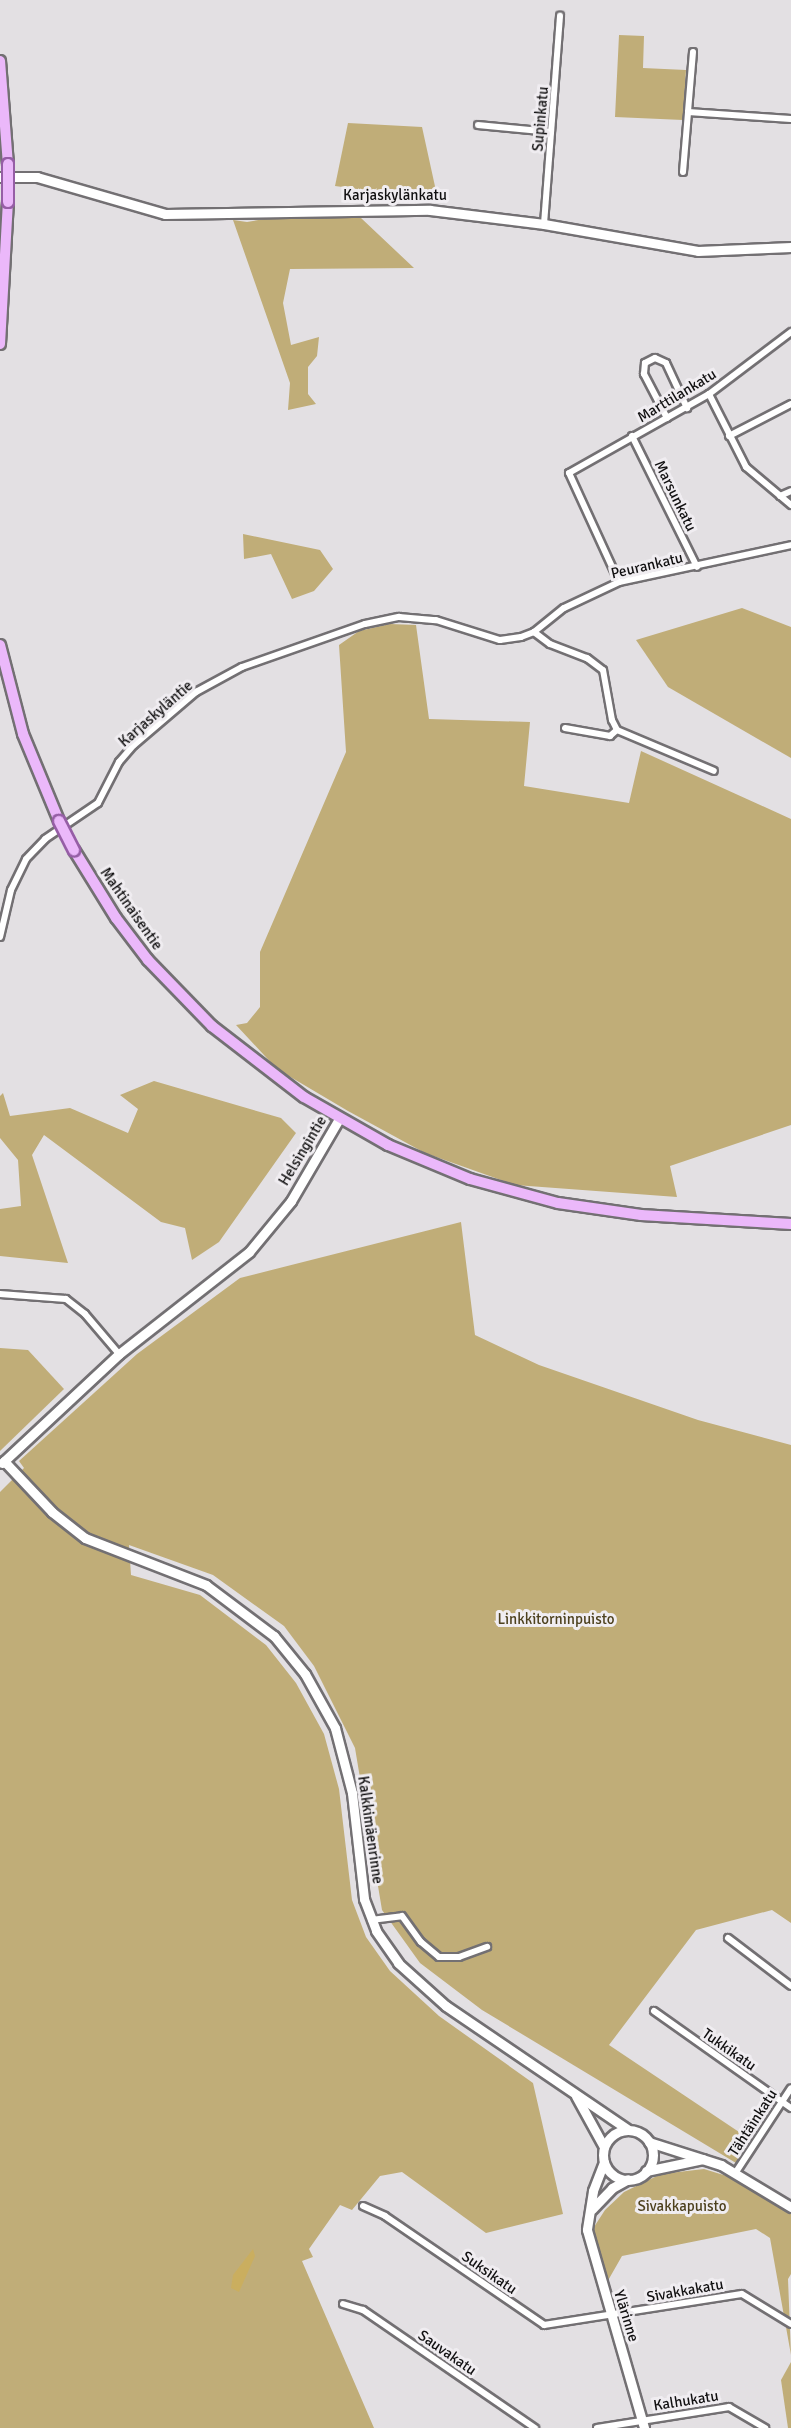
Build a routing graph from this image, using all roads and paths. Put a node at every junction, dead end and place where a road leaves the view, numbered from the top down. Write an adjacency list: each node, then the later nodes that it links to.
1 (560, 16): 7 (street, Supinkatu)
2 (693, 52): 4 (street)
3 (0, 62): 13 (main road, bridge)
4 (688, 112): 5 (street); 8 (street)
5 (791, 119)
6 (478, 125): 7 (street)
7 (551, 132): 10 (street, Supinkatu)
8 (683, 172)
9 (0, 177): 10 (street, Karjaskylänkatu)
10 (544, 224): 11 (street, Karjaskylänkatu)
11 (791, 247)
12 (791, 332): 14 (street, Marttilankatu)
13 (0, 344)
14 (709, 394): 16 (street, Marttilankatu); 19 (street)
15 (791, 405): 19 (street)
16 (687, 408): 17 (street, Marttilankatu); 17 (street)
17 (667, 418): 18 (street, Marttilankatu)
18 (632, 436): 24 (street, Marsunkatu); 25 (street, Marttilankatu)
19 (729, 436): 21 (street)
20 (791, 491): 21 (street)
21 (780, 496): 22 (street)
22 (791, 506)
23 (791, 545): 24 (street, Peurankatu)
24 (697, 567): 25 (street, Peurankatu)
25 (619, 582): 27 (street, Peurankatu)
26 (417, 617): 27 (street, Peurankatu); 32 (street, Karjaskyläntie)
27 (534, 632): 30 (street)
28 (0, 645): 33 (main road, Mahtinaisentie, bridge)
29 (565, 728): 30 (street)
30 (617, 730): 31 (street)
31 (714, 771)
32 (0, 937)
33 (339, 1119): 34 (main road, Helsingintie); 36 (street, Helsingintie)
34 (791, 1224)
35 (0, 1294): 36 (street)
36 (118, 1354): 37 (street, Helsingintie)
37 (2, 1463): 38 (street, Kalkkimäenrinne)
38 (371, 1920): 40 (street); 44 (street, Kalkkimäenrinne)
39 (728, 1938): 41 (street)
40 (487, 1947)
41 (791, 1986)
42 (654, 2011): 45 (street, Tukkikatu)
43 (791, 2088): 45 (street, Tähtäinkatu)
44 (576, 2096): 47 (street, Kalkkimäenrinne); 49 (street, Kalkkimäenrinne)
45 (782, 2101): 46 (street, Tukkikatu); 53 (street, Tähtäinkatu)
46 (791, 2108)
47 (627, 2130): 48 (street); 49 (street)
48 (649, 2142): 50 (street); 52 (street)
49 (604, 2147): 51 (street)
50 (705, 2158): 52 (street); 53 (street)
51 (604, 2162): 54 (street); 57 (street, Ylärinne)
52 (646, 2171): 54 (street)
53 (736, 2172): 56 (street)
54 (628, 2180): 57 (street)
55 (363, 2206): 59 (street, Suksikatu)
56 (791, 2207)
57 (590, 2211): 59 (street, Ylärinne)
58 (343, 2304): 62 (street, Sauvakatu)
59 (610, 2316): 60 (street, Sivakkakatu); 61 (street, Ylärinne)
60 (791, 2324)
61 (643, 2424): 63 (street); 64 (street, Kalhukatu)
62 (535, 2428)
63 (597, 2428)
64 (765, 2428)

